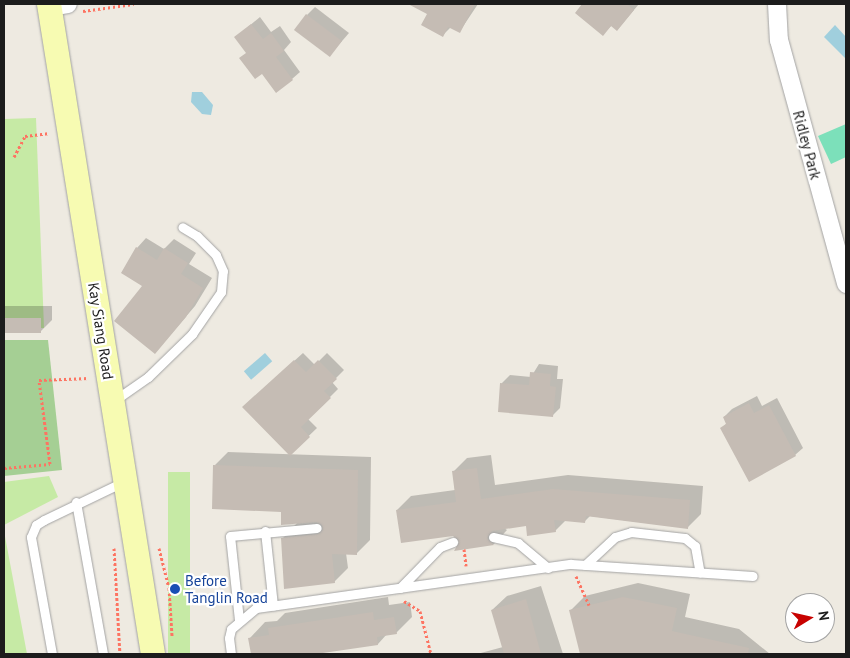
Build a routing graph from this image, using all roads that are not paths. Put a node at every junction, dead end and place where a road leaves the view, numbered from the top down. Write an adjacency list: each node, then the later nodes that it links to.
1 (777, 4): 4 (street, Ridley Park)
2 (61, 7): 5 (street, Kay Siang Road)
3 (182, 227): 5 (lane)
4 (846, 284)
5 (112, 402): 6 (street, Kay Siang Road)
6 (125, 481): 7 (lane); 21 (street, Kay Siang Road)
7 (76, 502): 19 (lane); 20 (lane)
8 (316, 528): 9 (lane)
9 (265, 531): 17 (lane); 18 (lane)
10 (493, 537): 13 (lane)
11 (452, 542): 16 (lane)
12 (585, 565): 13 (lane); 14 (lane); 14 (lane)
13 (548, 568): 16 (lane)
14 (700, 573): 15 (lane)
15 (753, 576)
16 (400, 588): 17 (lane)
17 (273, 606): 18 (lane)
18 (239, 620): 22 (lane)
19 (52, 654)
20 (103, 654)
21 (153, 654)
22 (231, 654)

